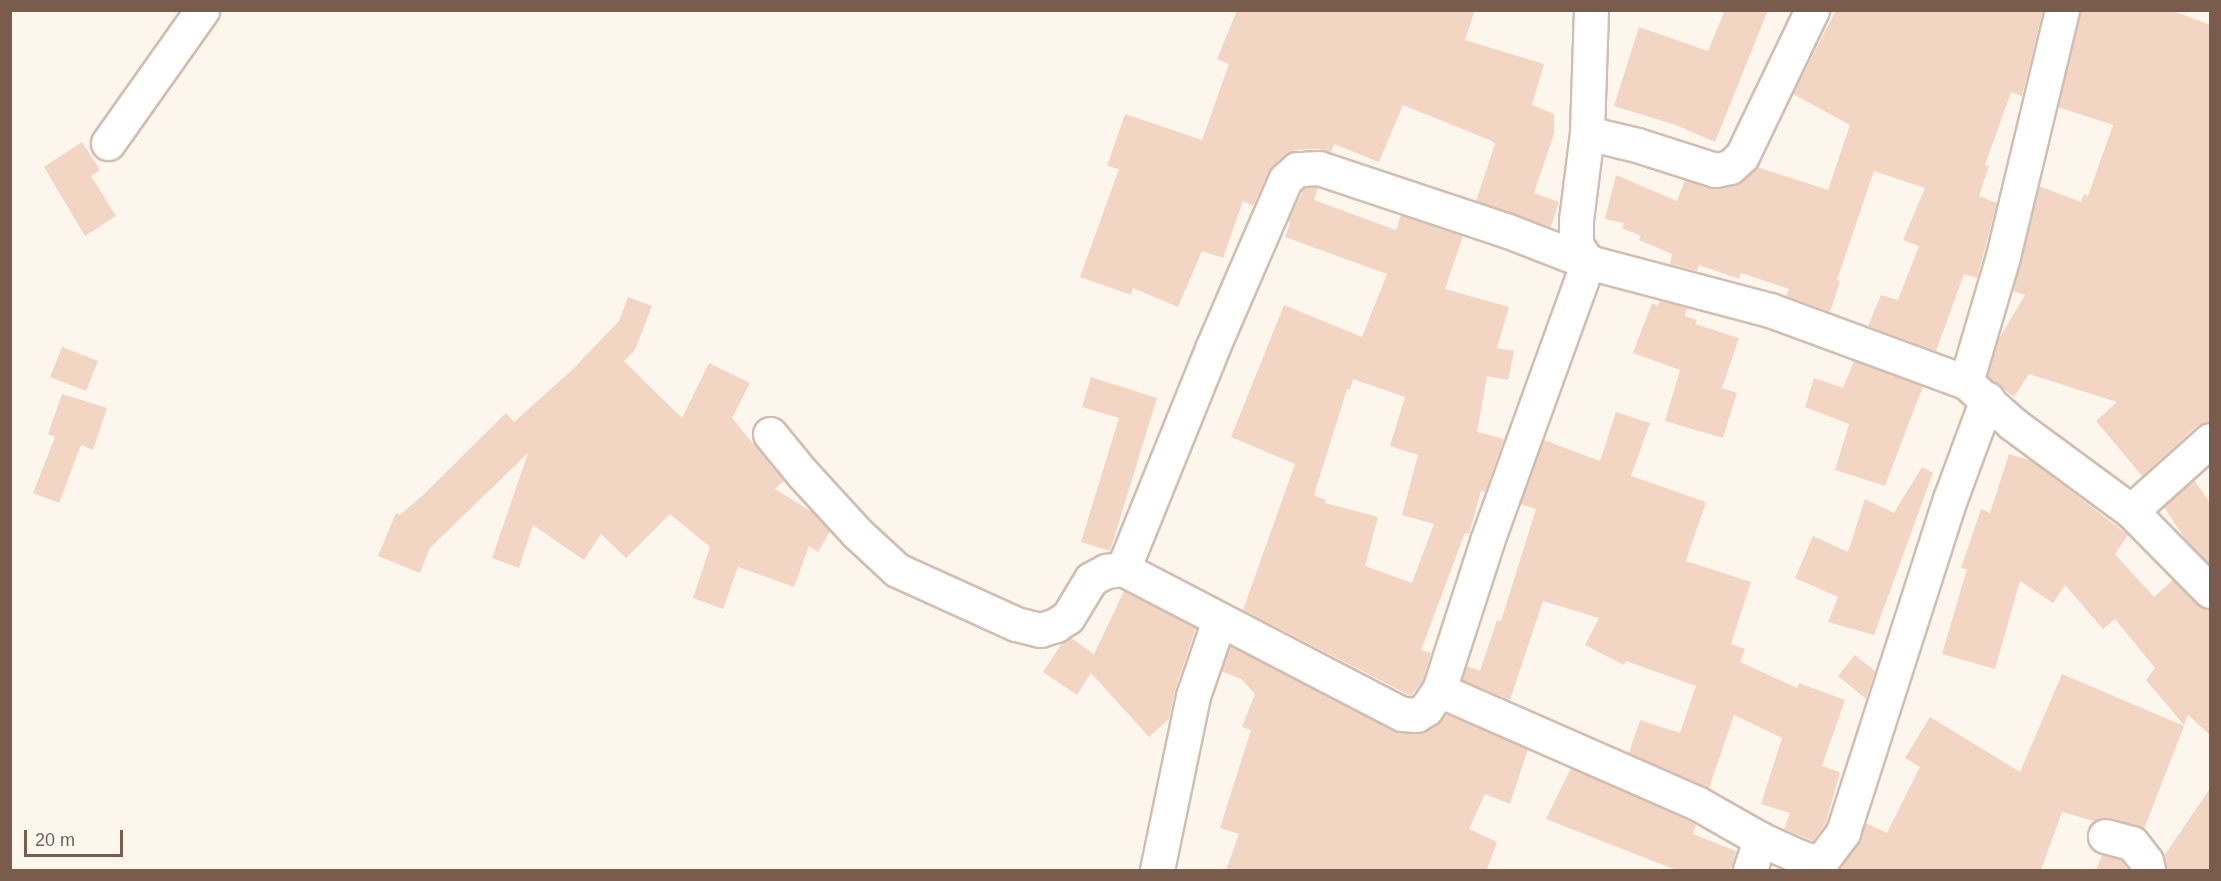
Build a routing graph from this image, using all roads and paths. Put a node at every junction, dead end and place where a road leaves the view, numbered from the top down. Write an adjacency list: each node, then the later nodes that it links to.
1 (202, 10): 6 (street)
2 (1591, 10): 5 (street)
3 (1812, 10): 5 (street)
4 (2062, 10): 8 (street)
5 (1587, 133): 7 (street)
6 (108, 143)
7 (1588, 262): 8 (street); 12 (street); 15 (street)
8 (1976, 391): 11 (street); 17 (street)
9 (770, 434): 12 (street)
10 (2211, 440): 11 (street)
11 (2131, 511): 13 (street)
12 (1123, 569): 14 (street)
13 (2211, 591)
14 (1219, 620): 15 (street); 18 (street)
15 (1438, 690): 17 (street)
16 (2105, 836): 20 (street)
17 (1760, 839): 19 (street)
18 (1157, 870)
19 (1750, 870)
20 (2148, 870)

